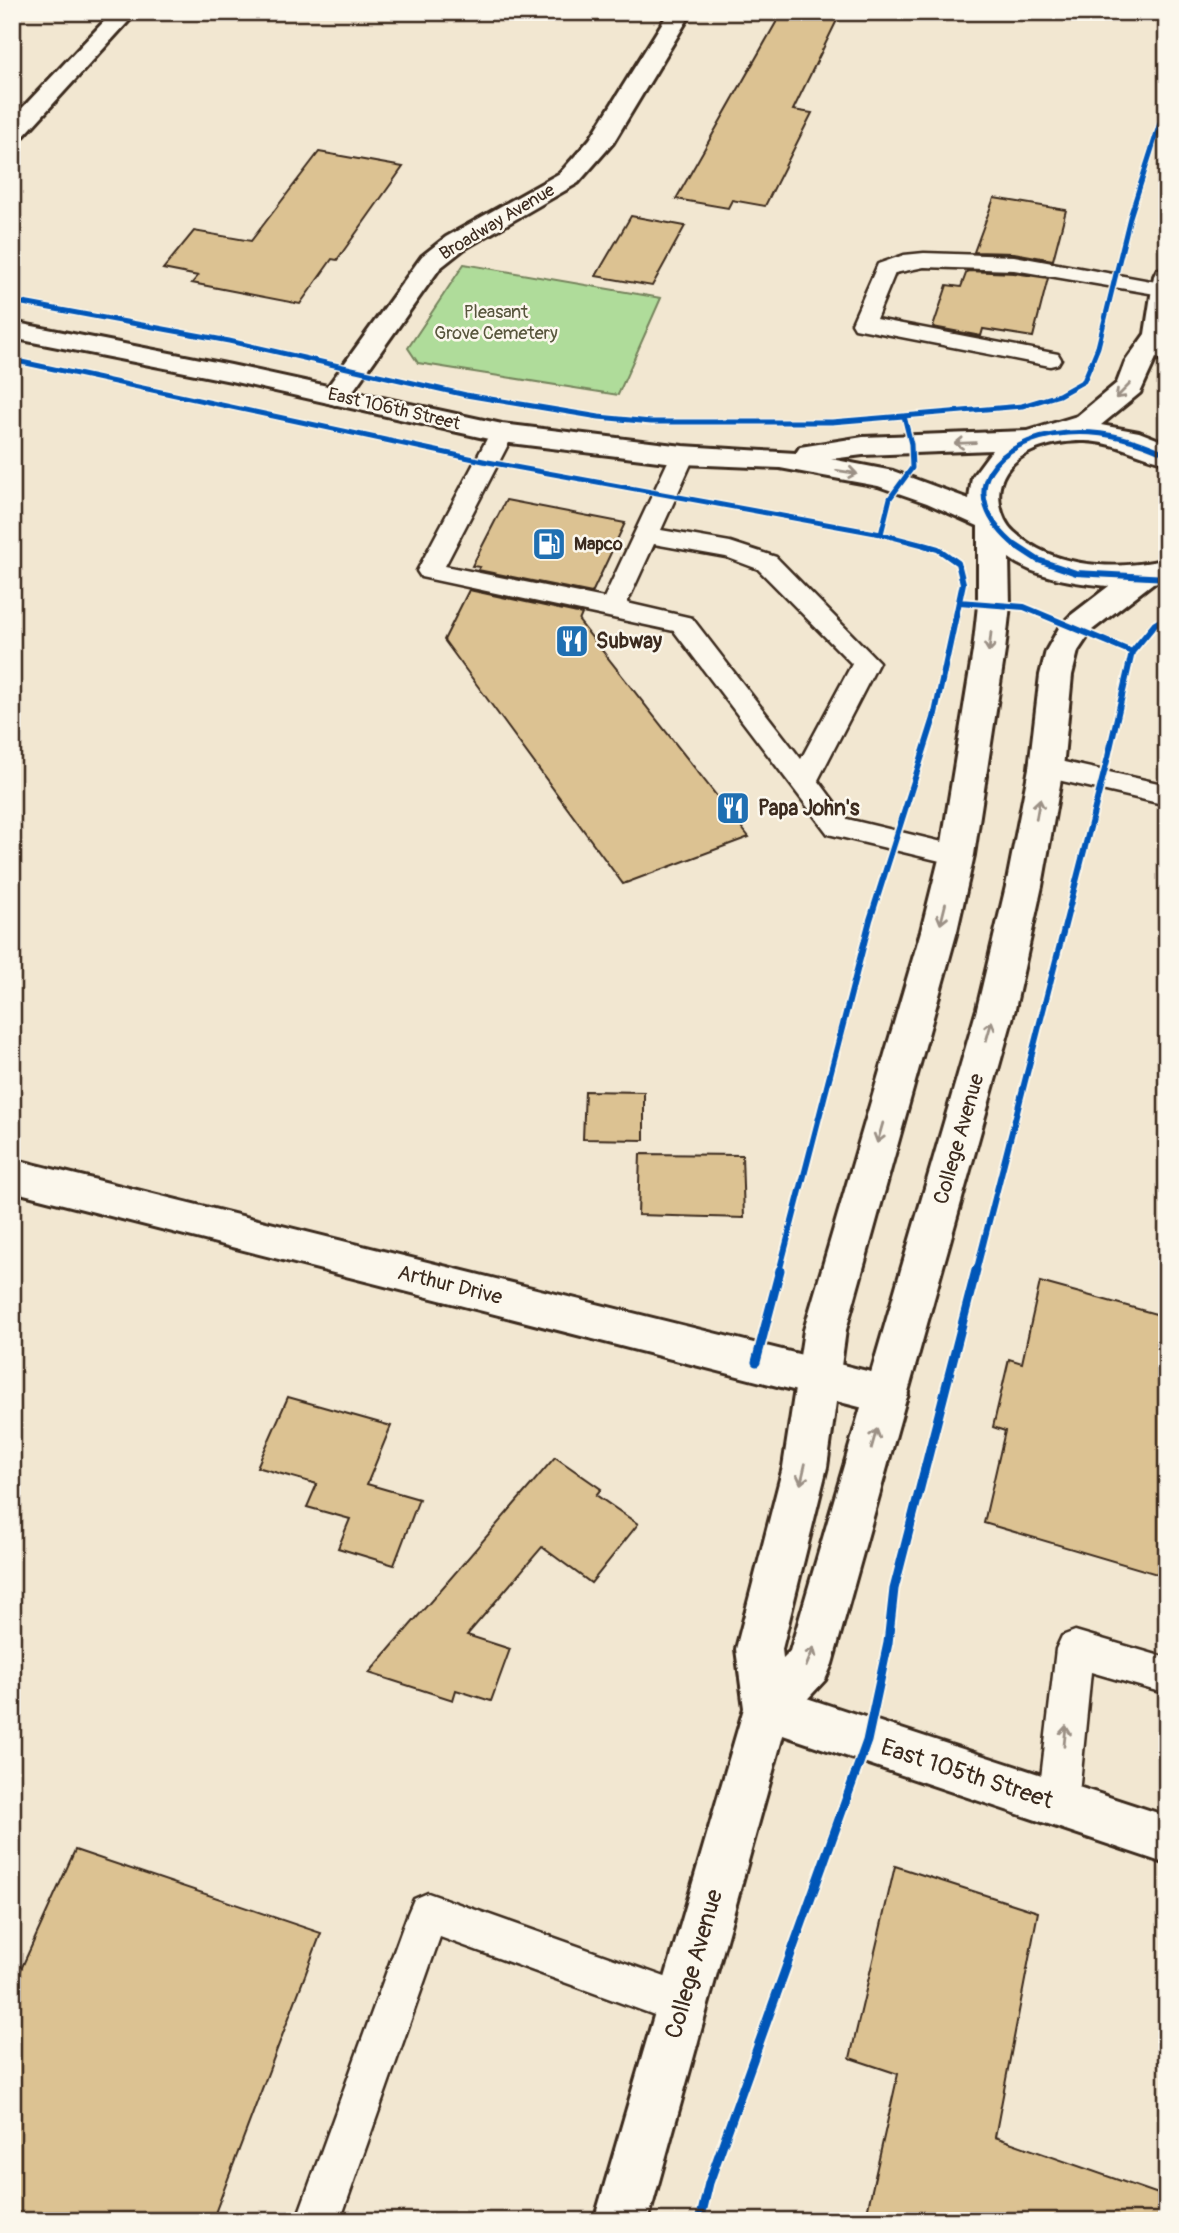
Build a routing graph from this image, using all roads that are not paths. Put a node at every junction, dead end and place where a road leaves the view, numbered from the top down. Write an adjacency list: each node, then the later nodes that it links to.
1 (126, 12): 3 (street)
2 (681, 12): 8 (street, Broadway Avenue)
3 (12, 134)
4 (1166, 283): 6 (street); 7 (lane)
5 (12, 330): 8 (street, East 106th Street)
6 (1164, 341): 10 (street, one-way to 10)
7 (1050, 359)
8 (335, 396): 9 (street, East 106th Street)
9 (502, 433): 12 (street, East 106th Street); 17 (lane)
10 (1042, 438): 11 (street, East 106th Street); 13 (street, East 106th Street, one-way to 13); 14 (street, College Avenue)
11 (1167, 454)
12 (683, 455): 13 (street, East 106th Street); 15 (lane)
13 (780, 459): 14 (street, East 106th Street, one-way to 14)
14 (991, 523): 16 (street, East 106th Street); 21 (street, College Avenue, one-way to 21)
15 (646, 535): 17 (lane); 19 (lane)
16 (1157, 575): 18 (street, College Avenue)
17 (612, 608): 19 (lane)
18 (1046, 768): 20 (lane); 24 (street, College Avenue, one-way to 18)
19 (803, 782): 21 (lane)
20 (1167, 795)
21 (957, 855): 23 (street, College Avenue, one-way to 23)
22 (12, 1175): 23 (street, Arthur Drive)
23 (818, 1377): 24 (street, Arthur Drive); 26 (street, College Avenue, one-way to 26)
24 (887, 1395): 26 (street, College Avenue, one-way to 24)
25 (1167, 1676): 27 (lane, one-way to 25)
26 (767, 1708): 27 (street, East 105th Street); 29 (street, College Avenue)
27 (1058, 1804): 28 (street, East 105th Street)
28 (1167, 1840)
29 (682, 2004): 30 (street, College Avenue); 31 (lane)
30 (629, 2218)
31 (318, 2221)

